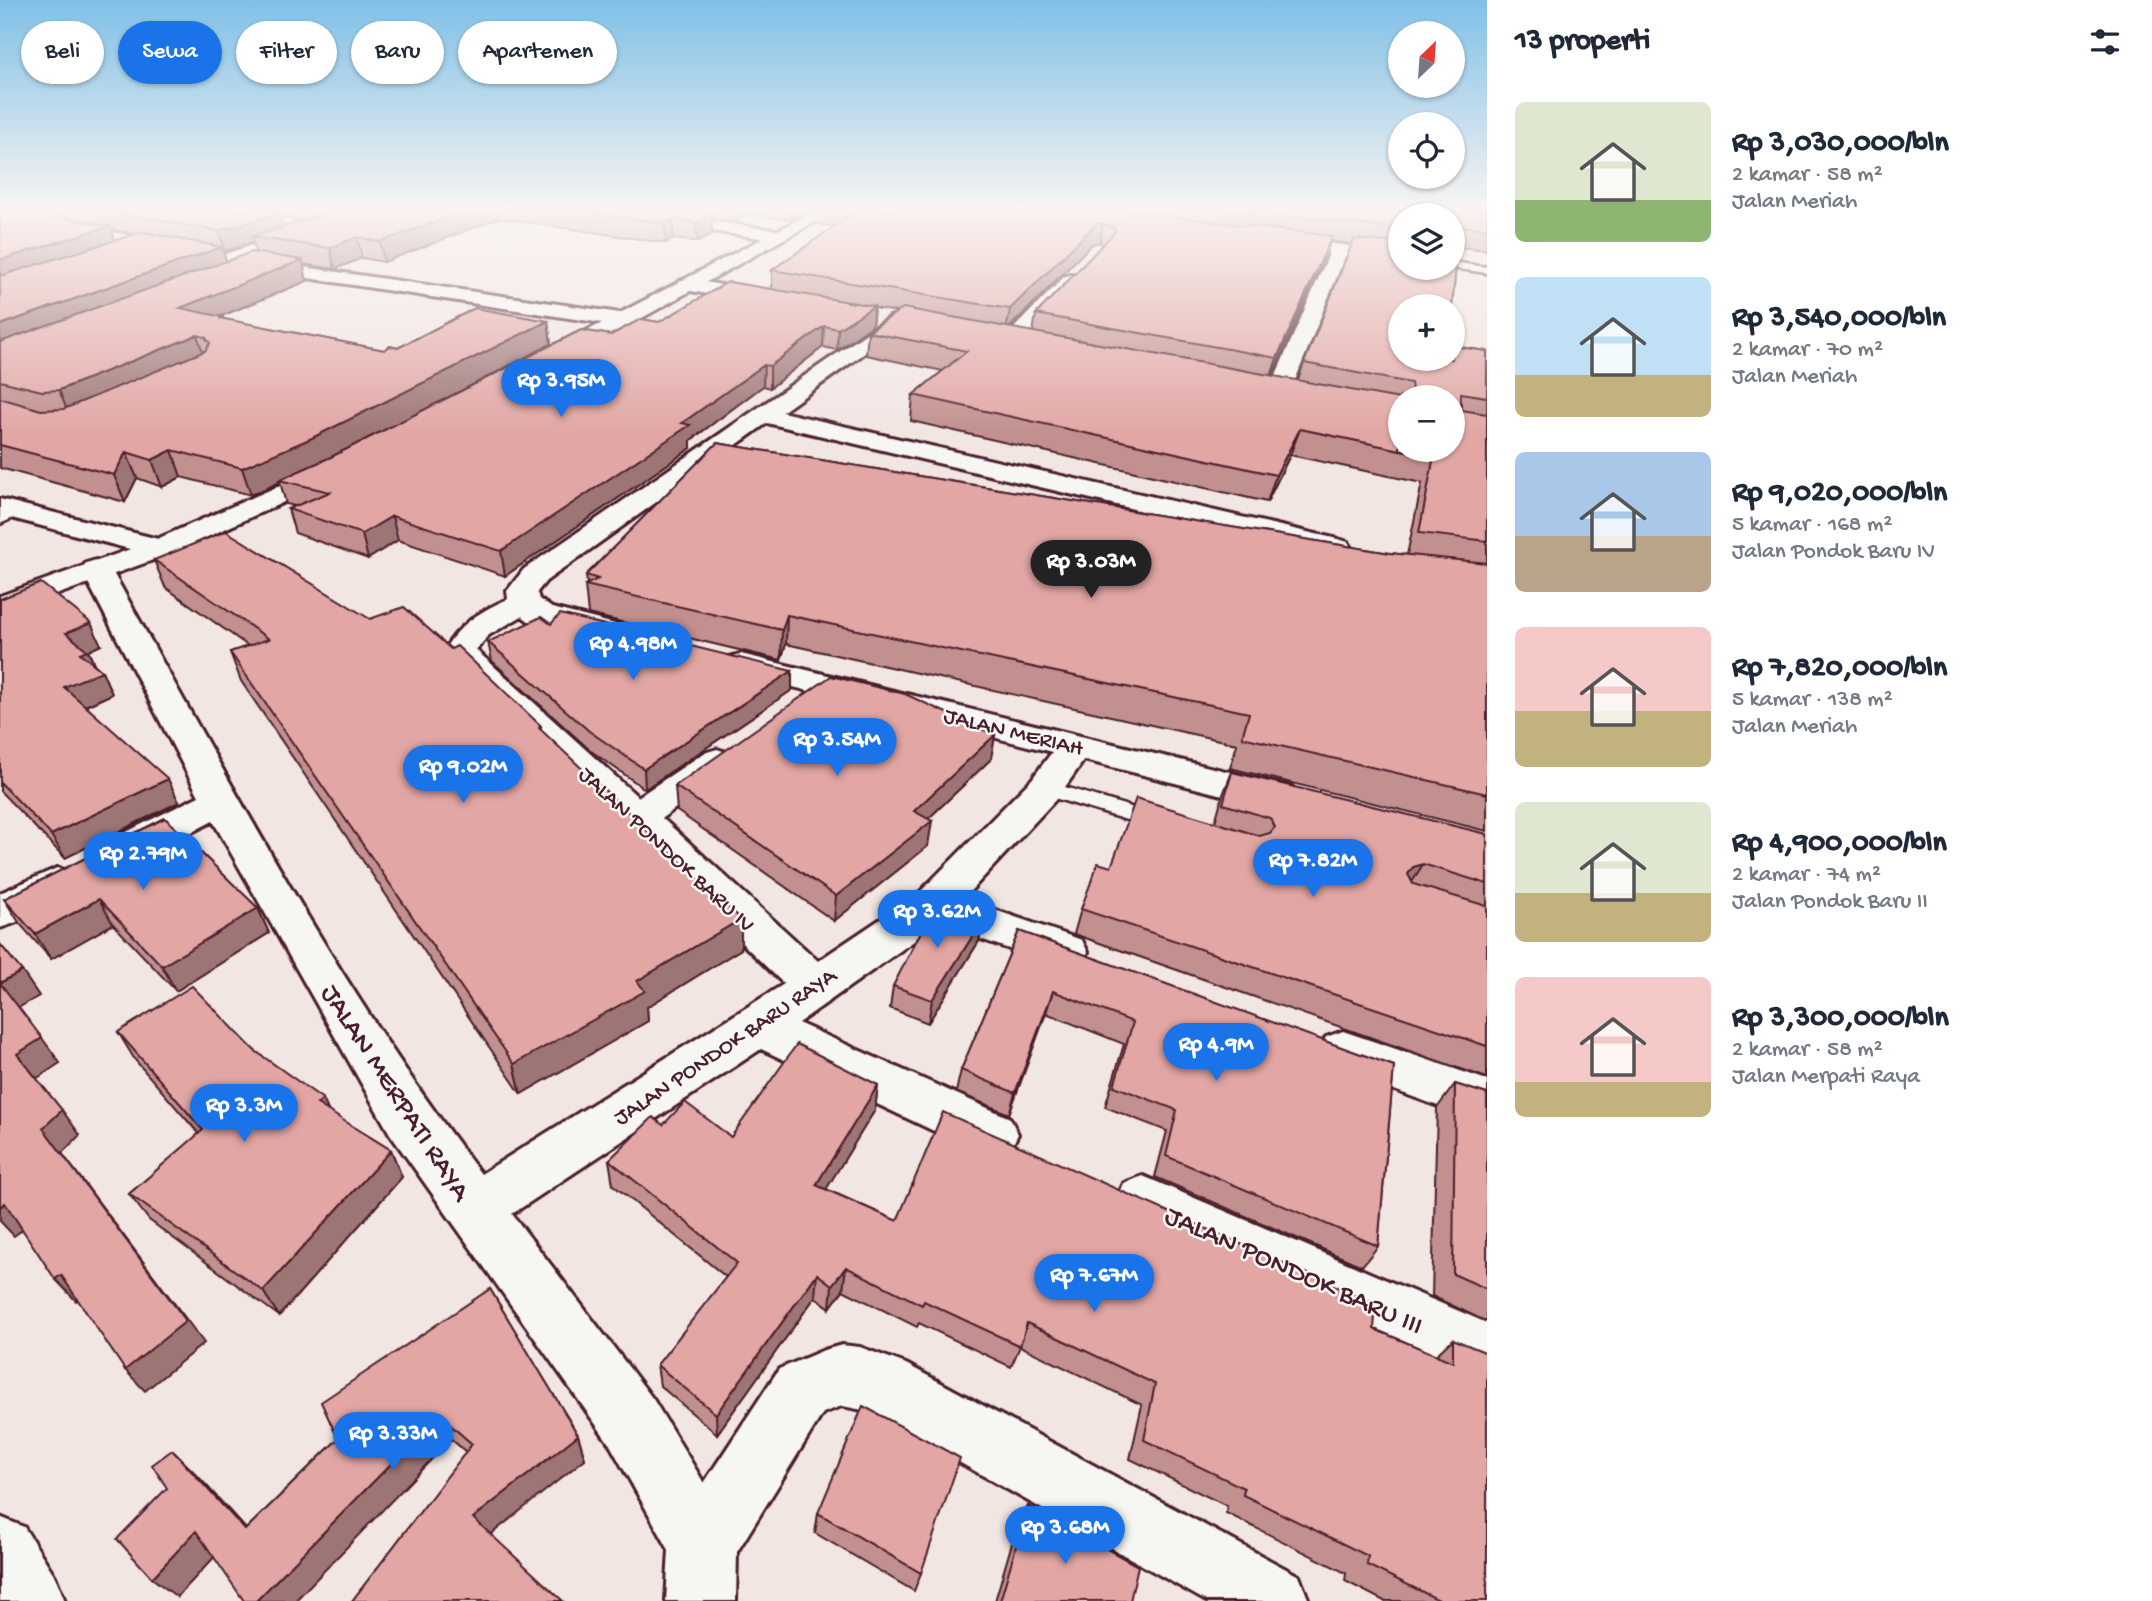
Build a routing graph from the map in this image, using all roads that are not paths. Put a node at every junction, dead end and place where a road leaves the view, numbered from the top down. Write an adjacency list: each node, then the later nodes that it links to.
1 (387, 285): 7 (street)
2 (687, 285): 5 (street); 7 (street)
3 (1067, 285): 11 (street)
4 (1324, 285): 15 (street)
5 (792, 303)
6 (872, 317): 8 (street)
7 (624, 320): 13 (street)
8 (897, 321): 9 (street); 17 (street)
9 (923, 326)
10 (986, 337): 11 (street)
11 (1012, 341): 12 (street)
12 (1038, 347)
13 (532, 368)
14 (1252, 388): 15 (street)
15 (1279, 393): 16 (street)
16 (1306, 399)
17 (764, 415): 18 (street); 22 (street)
18 (704, 457): 20 (street); 26 (street)
19 (354, 460): 23 (street)
20 (745, 464)
21 (6, 512): 23 (street)
22 (1158, 533)
23 (160, 548): 24 (street)
24 (96, 569): 25 (street); 34 (street, JALAN MERPATI RAYA)
25 (2, 603)
26 (532, 609): 27 (street); 36 (street, JALAN PONDOK BARU IV)
27 (635, 638)
28 (716, 658): 29 (street, JALAN MERIAH)
29 (823, 684): 30 (street); 32 (street, JALAN MERIAH)
30 (794, 708)
31 (749, 739): 36 (street)
32 (1076, 745): 33 (street, JALAN PONDOK BARU RAYA); 35 (street, JALAN MERIAH)
33 (1045, 788): 37 (lane); 38 (street, JALAN PONDOK BARU RAYA)
34 (221, 801): 39 (street); 47 (street, JALAN MERPATI RAYA)
35 (1304, 802)
36 (635, 818): 41 (street, JALAN PONDOK BARU IV)
37 (1173, 828)
38 (933, 905): 40 (street); 41 (street, JALAN PONDOK BARU RAYA)
39 (0, 912)
40 (1100, 964)
41 (816, 985): 42 (street, JALAN PONDOK BARU RAYA)
42 (758, 1026): 45 (street); 47 (street, JALAN PONDOK BARU RAYA)
43 (1307, 1038): 44 (street)
44 (1487, 1102)
45 (1040, 1155)
46 (1104, 1184): 48 (street, JALAN PONDOK BARU III)
47 (474, 1208): 50 (street, JALAN MERPATI RAYA)
48 (1487, 1353)
49 (0, 1551): 51 (street)
50 (702, 1572): 52 (street)
51 (30, 1601)
52 (1274, 1601)

